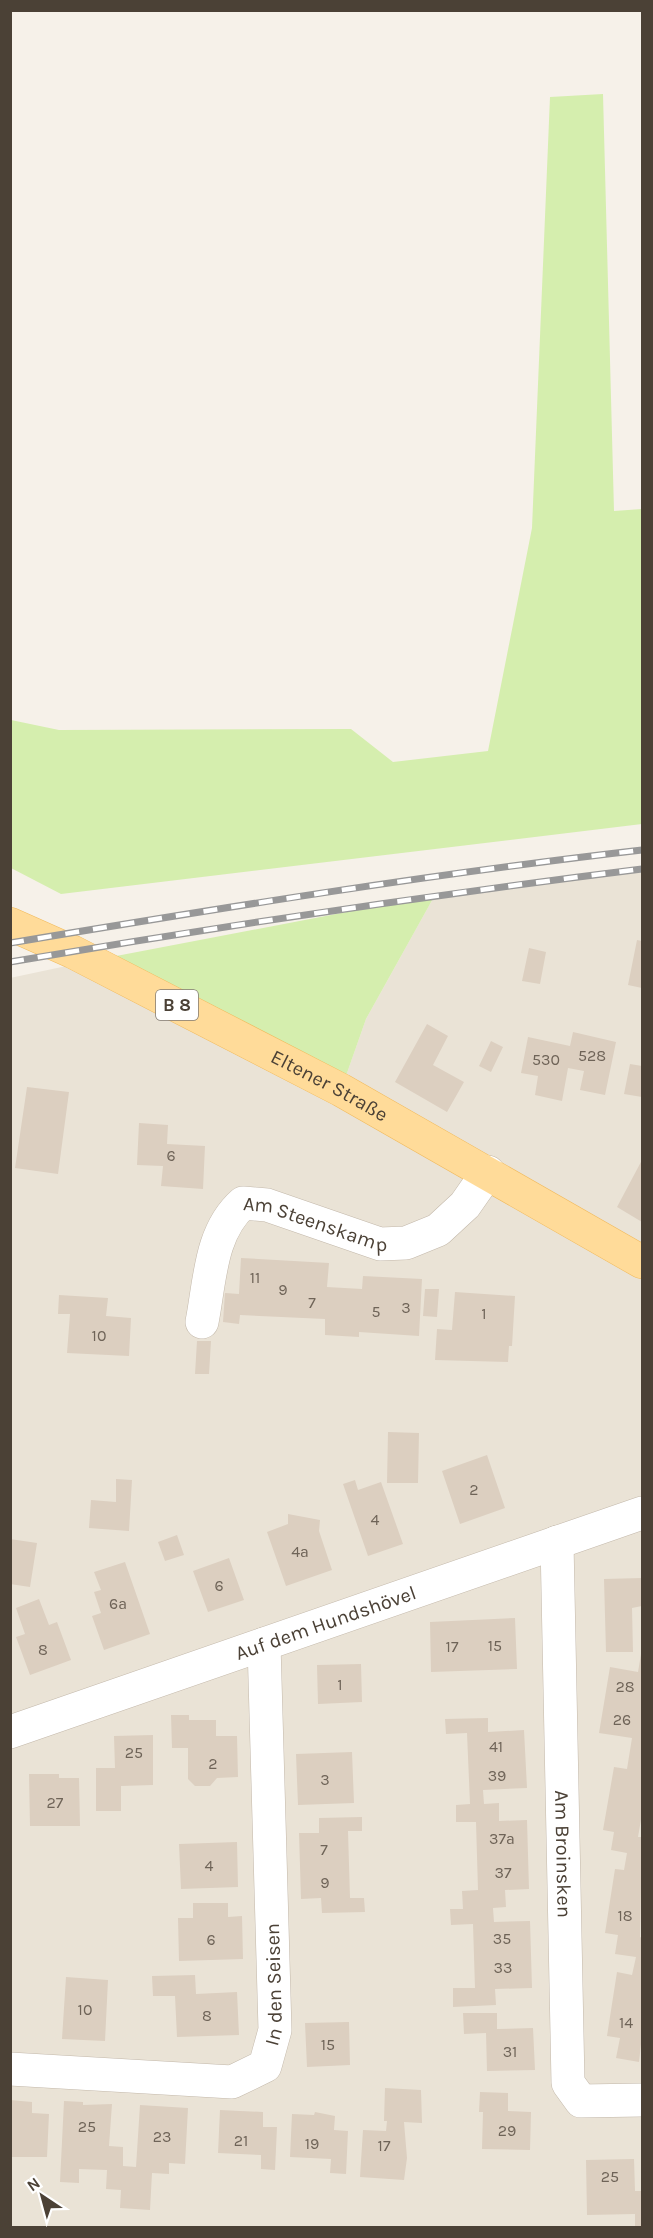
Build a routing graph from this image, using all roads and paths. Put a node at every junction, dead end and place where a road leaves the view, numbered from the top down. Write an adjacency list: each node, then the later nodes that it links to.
1 (10, 924): 2 (main road, Eltener Straße / B 8)
2 (488, 1172): 3 (main road, Eltener Straße / B 8); 4 (street, Am Steenskamp)
3 (642, 1262)
4 (202, 1322)
5 (642, 1513): 6 (street, Auf dem Hundshövel)
6 (557, 1542): 7 (street, Auf dem Hundshövel); 10 (street, Am Broinsken)
7 (264, 1644): 8 (street, Auf dem Hundshövel); 9 (street, In den Seisen)
8 (10, 1732)
9 (10, 2069)
10 (642, 2100)

